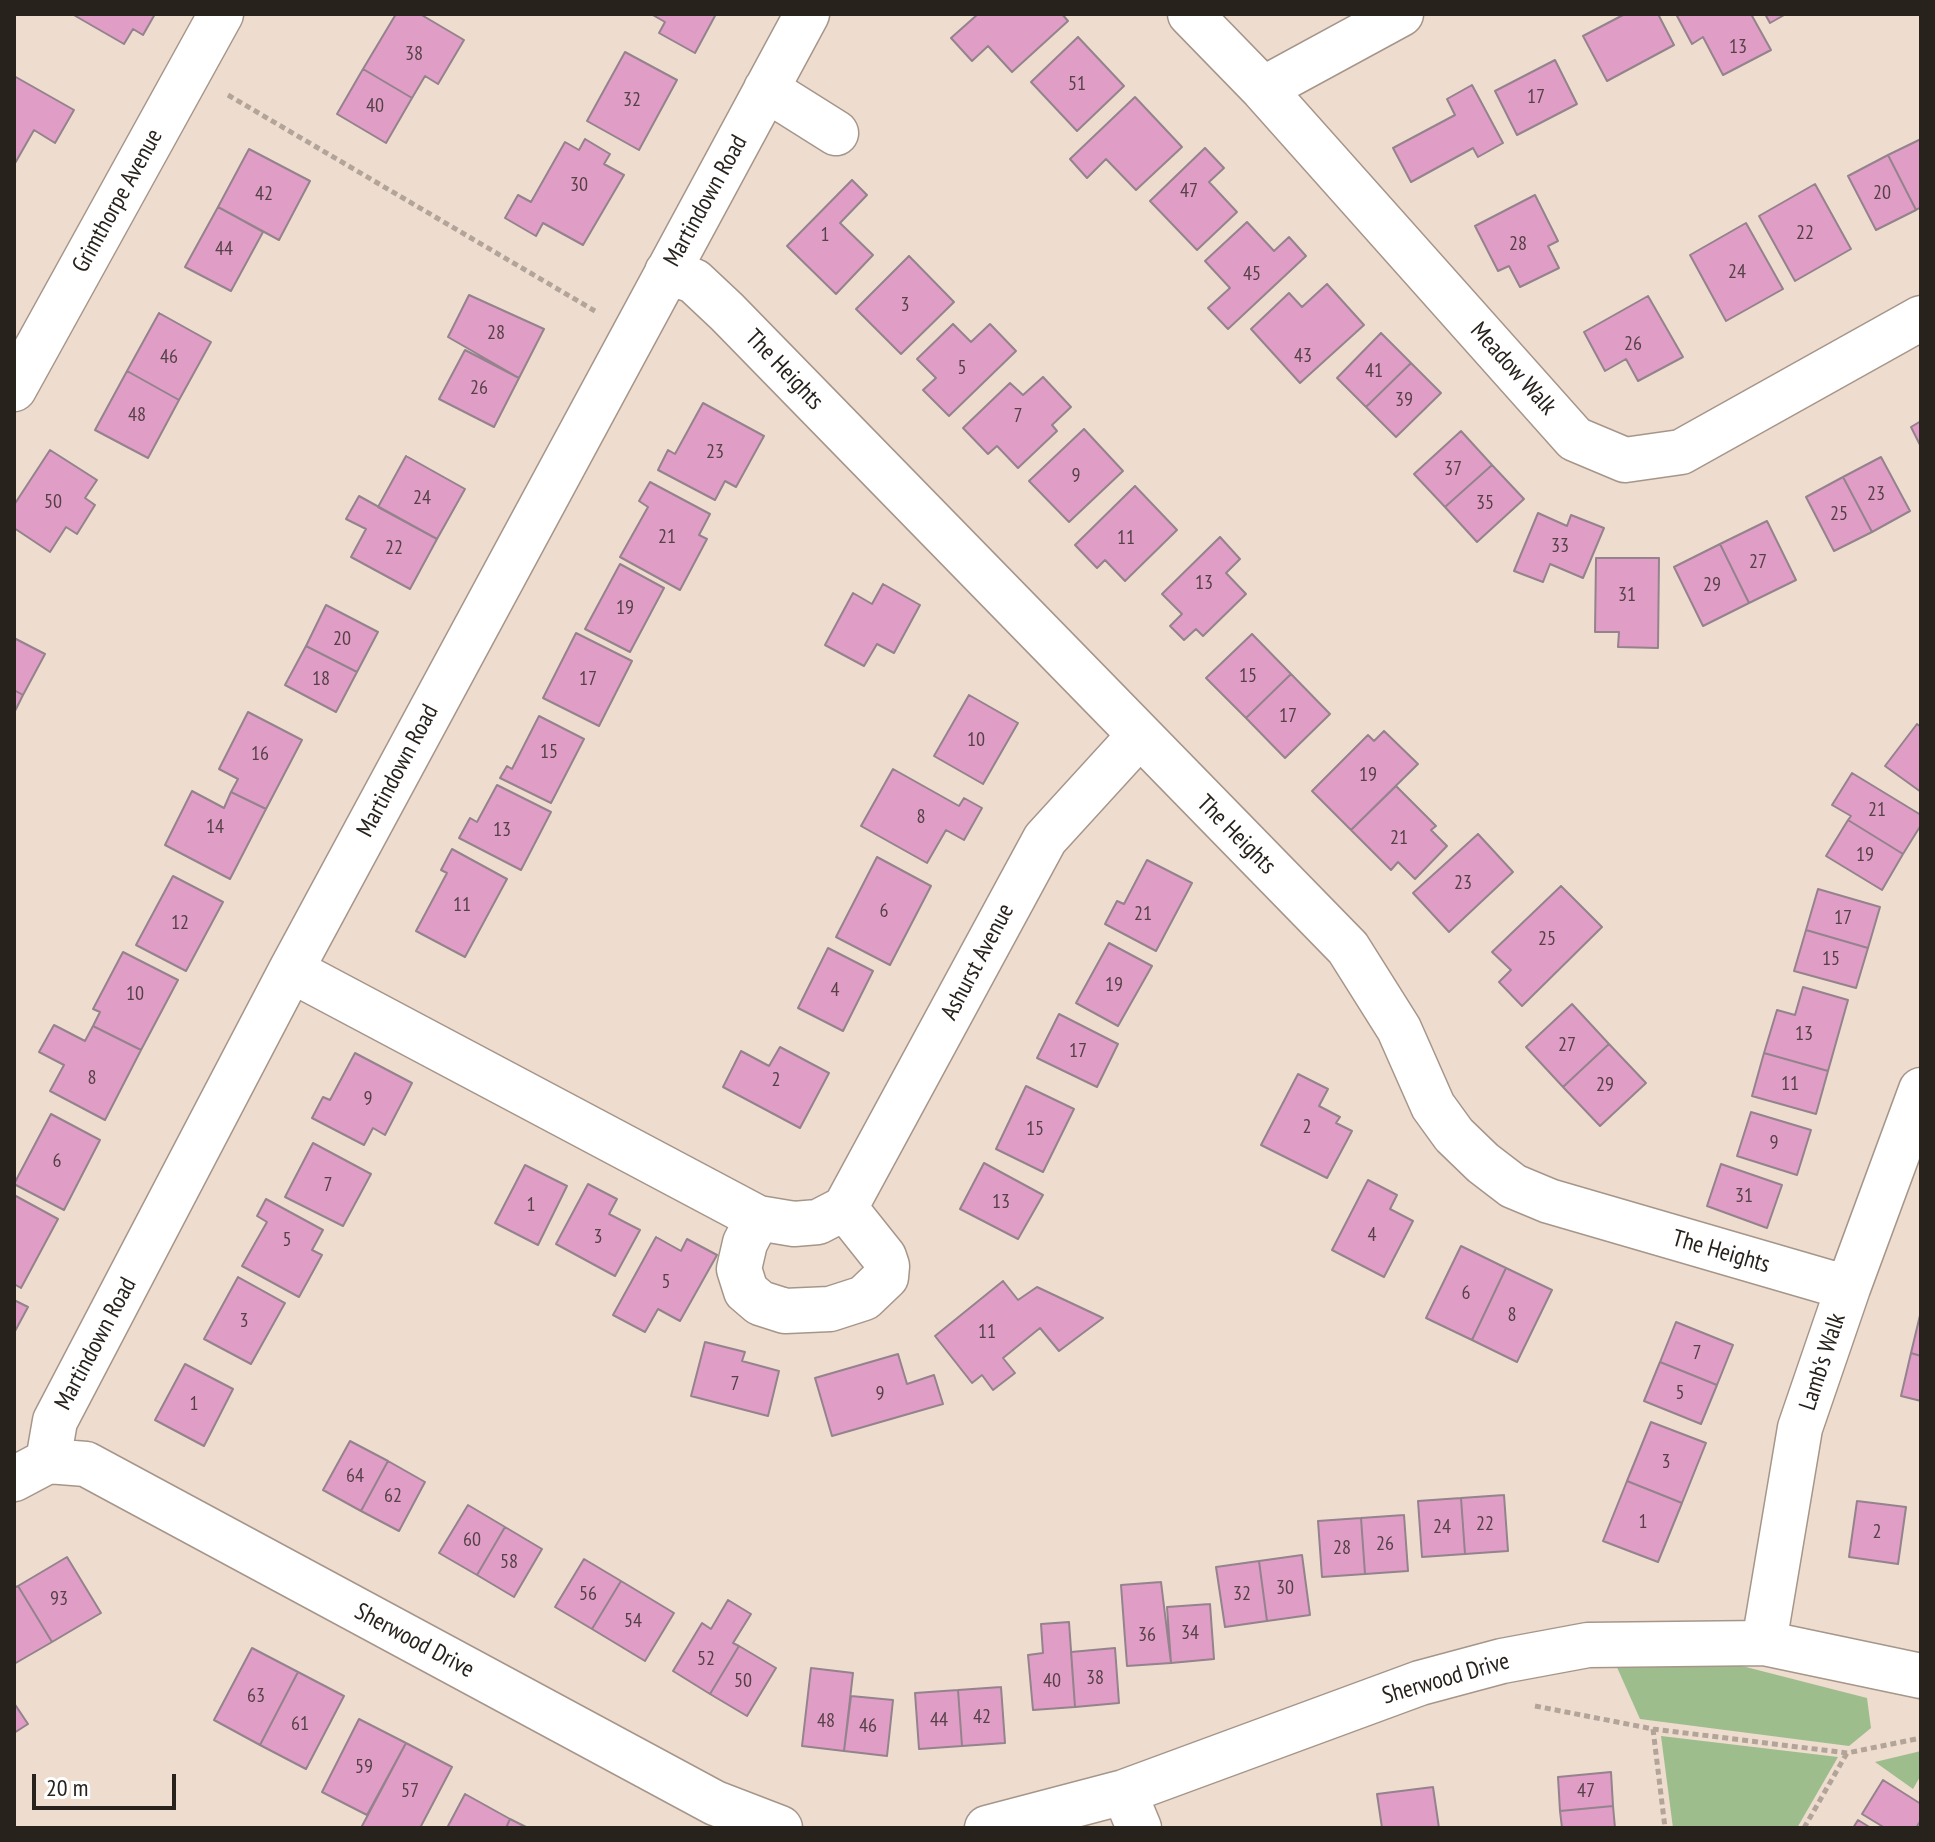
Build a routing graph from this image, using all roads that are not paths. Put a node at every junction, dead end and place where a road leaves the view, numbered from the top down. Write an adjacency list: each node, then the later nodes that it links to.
1 (221, 14): 10 (street, Grimthorpe Avenue)
2 (807, 14): 5 (street, Martindown Road)
3 (1190, 14): 6 (street, Meadow Walk)
4 (1401, 14): 6 (street)
5 (766, 89): 7 (street); 8 (street, Martindown Road)
6 (1263, 89): 9 (street, Meadow Walk)
7 (836, 133)
8 (667, 272): 11 (street, The Heights); 12 (street, Martindown Road)
9 (1921, 318)
10 (14, 389)
11 (1139, 736): 14 (street, Ashurst Avenue); 16 (street, The Heights)
12 (291, 970): 15 (street); 17 (street, Martindown Road)
13 (1921, 1090): 16 (street, Lamb's Walk)
14 (845, 1208): 15 (street); 15 (street)
15 (758, 1218)
16 (1848, 1288): 18 (street, Lamb's Walk)
17 (31, 1470): 21 (street, Sherwood Drive)
18 (1764, 1643): 19 (street, Sherwood Drive); 20 (street, Sherwood Drive)
19 (1921, 1676)
20 (1131, 1810): 23 (street, Sherwood Drive)
21 (710, 1816): 22 (street, Sherwood Drive)
22 (780, 1828)
23 (987, 1828)

